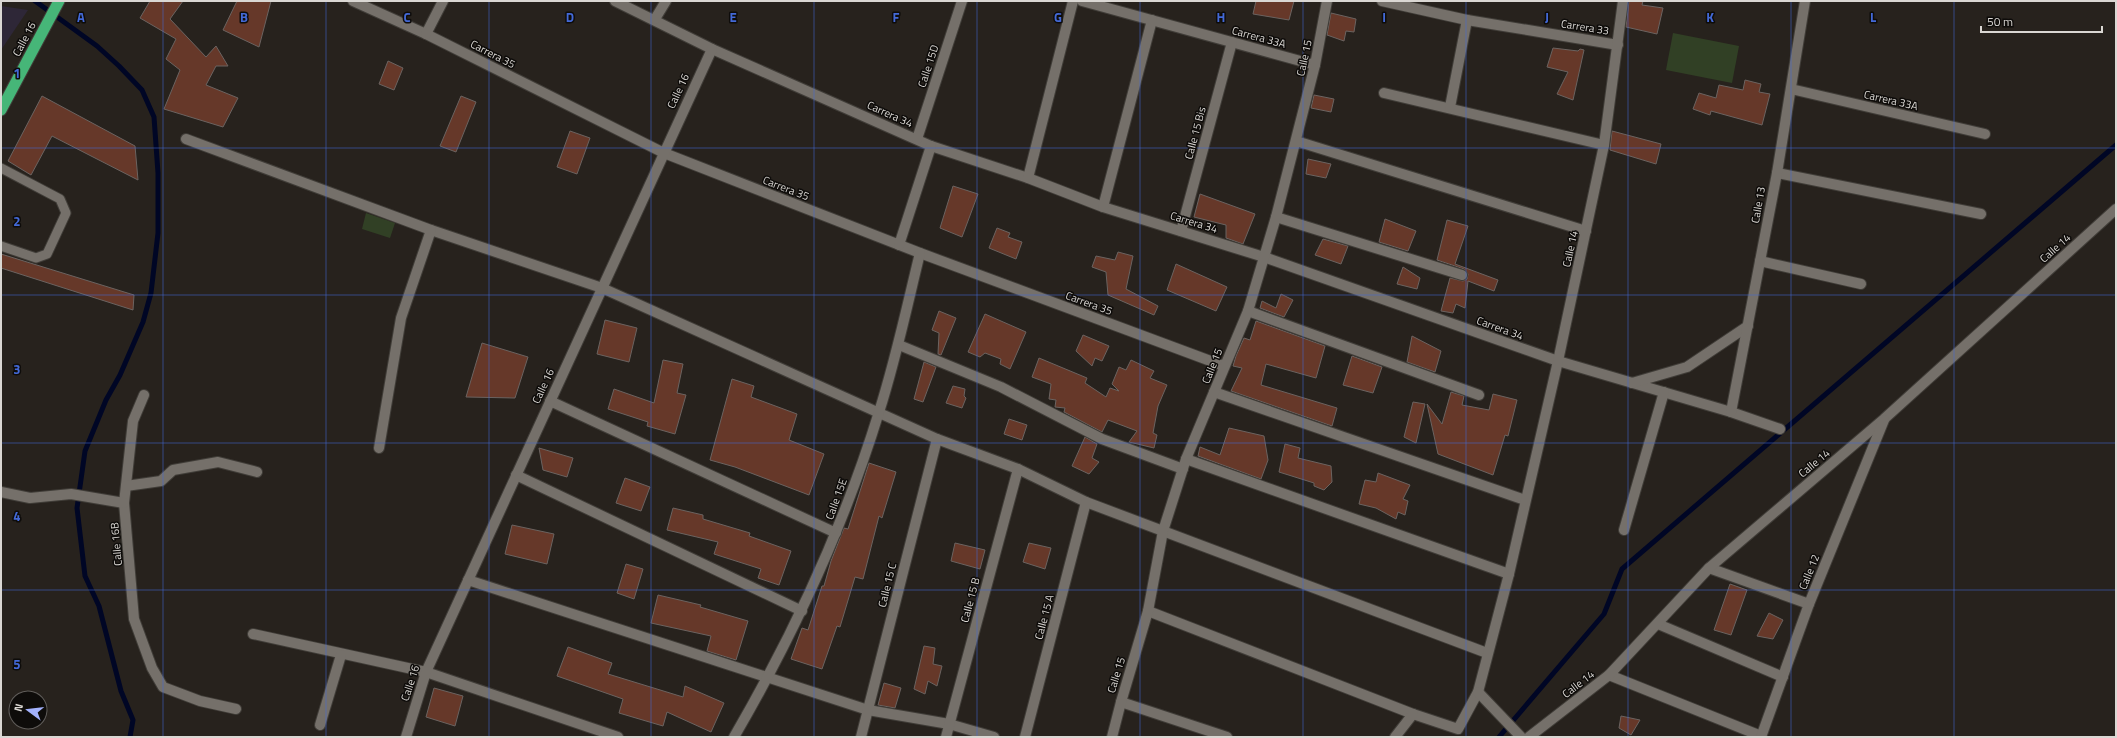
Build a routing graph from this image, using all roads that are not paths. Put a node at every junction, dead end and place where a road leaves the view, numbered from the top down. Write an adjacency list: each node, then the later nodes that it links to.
1 (59, 1): 24 (highway, Calle 16)
2 (353, 1): 16 (street, Carrera 35)
3 (443, 1): 16 (street)
4 (615, 1): 13 (street, Carrera 34)
5 (666, 1): 13 (street)
6 (962, 1): 27 (street, Calle 15D)
7 (1073, 1): 34 (street)
8 (1082, 1): 14 (street, Carrera 33A)
9 (1327, 1): 20 (street, Calle 15)
10 (1382, 1): 15 (street, Carrera 33)
11 (1624, 1): 18 (street, Calle 14)
12 (1805, 1): 21 (street, Calle 13)
13 (655, 20): 19 (street, Carrera 34)
14 (1152, 20): 17 (street, Carrera 33A); 35 (street)
15 (1467, 20): 18 (street, Carrera 33); 23 (street)
16 (426, 34): 31 (street, Carrera 35)
17 (1232, 42): 20 (street, Carrera 33A); 40 (street, Calle 15 Bis)
18 (1618, 45): 29 (street, Calle 14)
19 (712, 49): 27 (street, Carrera 34); 31 (street, Calle 16)
20 (1315, 64): 28 (street, Calle 15)
21 (1791, 89): 25 (street, Carrera 33A); 33 (street, Calle 13)
22 (1384, 93): 23 (street)
23 (1450, 107): 29 (street)
24 (1, 110)
25 (1985, 134)
26 (186, 139): 39 (street)
27 (917, 139): 30 (street, Carrera 34)
28 (1296, 141): 38 (street, Calle 15); 41 (street)
29 (1604, 145): 41 (street, Calle 14)
30 (931, 146): 34 (street, Carrera 34); 42 (street)
31 (664, 153): 42 (street, Carrera 35); 49 (street, Calle 16)
32 (1, 168): 43 (lane)
33 (1776, 173): 37 (street); 46 (street, Calle 13)
34 (1028, 178): 35 (street, Carrera 34)
35 (1103, 207): 40 (street, Carrera 34)
36 (2116, 209): 63 (street, Calle 14)
37 (1981, 214)
38 (1276, 217): 45 (street, Calle 15); 47 (street)
39 (431, 230): 49 (street); 66 (street)
40 (1181, 231): 45 (street, Carrera 34)
41 (1586, 231): 53 (street, Calle 14)
42 (899, 245): 44 (street, Carrera 35)
43 (1, 246)
44 (920, 253): 52 (street, Calle 15E); 54 (street, Carrera 35)
45 (1264, 257): 50 (street, Calle 15); 53 (street, Carrera 34)
46 (1760, 261): 48 (street); 51 (street, Calle 13)
47 (1462, 275)
48 (1860, 284)
49 (602, 288): 60 (street, Calle 16); 62 (street)
50 (1248, 311): 54 (street, Calle 15); 59 (street)
51 (1748, 326): 55 (street); 61 (street, Calle 13)
52 (899, 344): 62 (street, Calle 15E); 69 (street)
53 (1558, 361): 55 (street, Carrera 34); 74 (street, Calle 14)
54 (1224, 366): 56 (street, Calle 15)
55 (1632, 383): 57 (street, Carrera 34)
56 (1214, 392): 67 (street, Calle 15); 74 (street)
57 (1664, 392): 61 (street, Carrera 34); 77 (street)
58 (144, 395): 72 (street, Calle 16B)
59 (1479, 396)
60 (550, 401): 71 (street, Calle 16); 79 (street)
61 (1731, 412): 64 (street, Carrera 34)
62 (879, 413): 65 (street); 79 (street, Calle 15E)
63 (1884, 419): 80 (street, Calle 14); 83 (street, Calle 12)
64 (1780, 429)
65 (937, 440): 68 (street); 97 (street, Calle 15 C)
66 (379, 448)
67 (1186, 459): 69 (street, Calle 15); 81 (street)
68 (1018, 469): 75 (street); 99 (street, Calle 15 B)
69 (1183, 469): 78 (street, Calle 15)
70 (256, 472): 72 (street)
71 (516, 475): 82 (street, Calle 16); 84 (street)
72 (126, 486): 76 (street, Calle 16B)
73 (1, 492): 76 (street)
74 (1525, 500): 81 (street, Calle 14)
75 (1086, 502): 78 (street); 108 (street, Calle 15 A)
76 (124, 503): 96 (street, Calle 16B)
77 (1624, 530)
78 (1163, 531): 85 (street, Calle 15); 88 (street)
79 (836, 532): 84 (street, Calle 15E)
80 (1710, 568): 83 (street); 86 (street, Calle 14)
81 (1509, 574): 88 (street, Calle 14)
82 (468, 580): 90 (street, Calle 16); 92 (street)
83 (1809, 604): 93 (street, Calle 12)
84 (802, 611): 92 (street, Calle 15E)
85 (1148, 611): 95 (street, Calle 15); 98 (street)
86 (1658, 624): 91 (street, Calle 14); 93 (street)
87 (253, 634): 89 (street)
88 (1488, 653): 94 (street, Calle 14)
89 (341, 655): 90 (street); 100 (street)
90 (426, 672): 102 (street, Calle 16); 103 (street)
91 (1609, 675): 112 (street, Calle 14); 113 (street)
92 (768, 678): 97 (street); 104 (street, Calle 15E)
93 (1783, 678): 113 (street, Calle 12)
94 (1478, 692): 98 (street, Calle 14); 101 (street)
95 (1120, 702): 109 (street, Calle 15); 110 (street)
96 (236, 709)
97 (868, 710): 99 (street); 105 (street, Calle 15 C)
98 (1413, 714): 111 (street)
99 (949, 724): 106 (street, Calle 15 B); 107 (street)
100 (320, 725)
101 (1519, 736)
102 (406, 737)
103 (618, 737)
104 (734, 737)
105 (861, 737)
106 (946, 737)
107 (994, 737)
108 (1025, 737)
109 (1112, 737)
110 (1227, 737)
111 (1395, 737)
112 (1529, 737)
113 (1761, 737)

